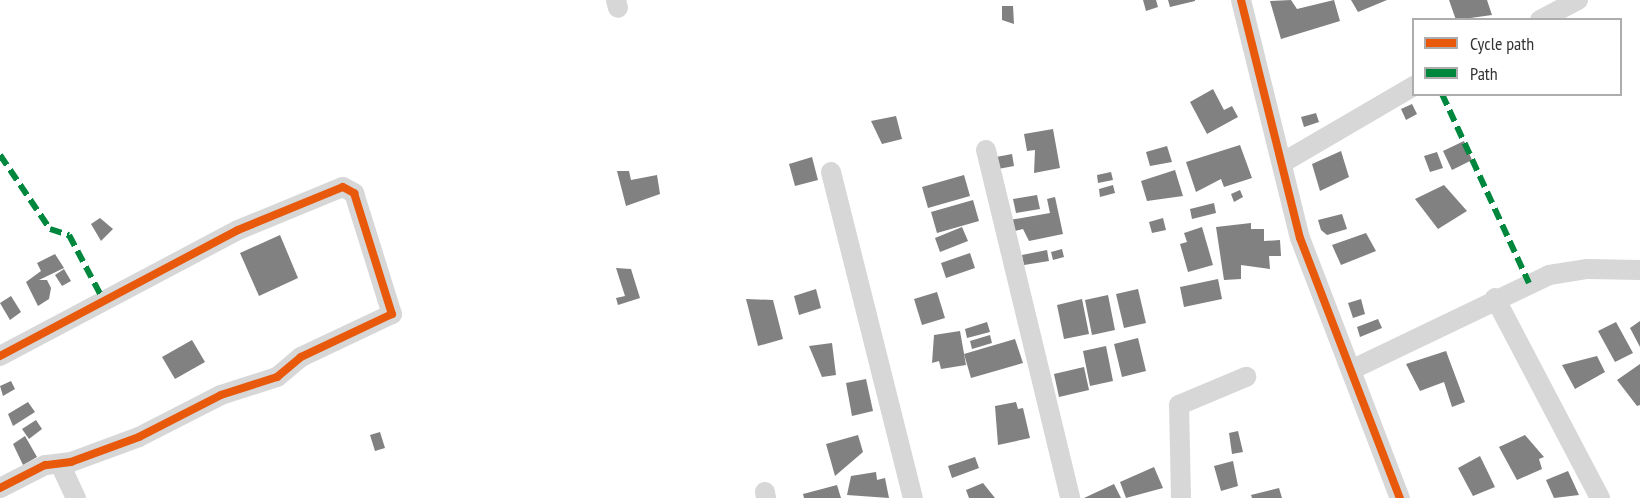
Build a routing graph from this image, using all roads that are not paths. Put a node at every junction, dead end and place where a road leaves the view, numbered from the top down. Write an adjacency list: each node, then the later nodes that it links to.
1 (1241, 0): 6 (street)
2 (1578, 0): 3 (street)
3 (1544, 18)
4 (1412, 87): 6 (street)
5 (986, 150): 17 (street)
6 (1282, 163): 11 (street)
7 (831, 172): 16 (street)
8 (1640, 270): 9 (street)
9 (1495, 298): 11 (street); 20 (street)
10 (0, 356): 13 (street)
11 (1351, 370): 19 (street)
12 (1246, 377): 18 (street)
13 (60, 464): 14 (street); 15 (street)
14 (0, 488)
15 (76, 498)
16 (913, 498)
17 (1070, 498)
18 (1181, 498)
19 (1400, 498)
20 (1600, 498)

